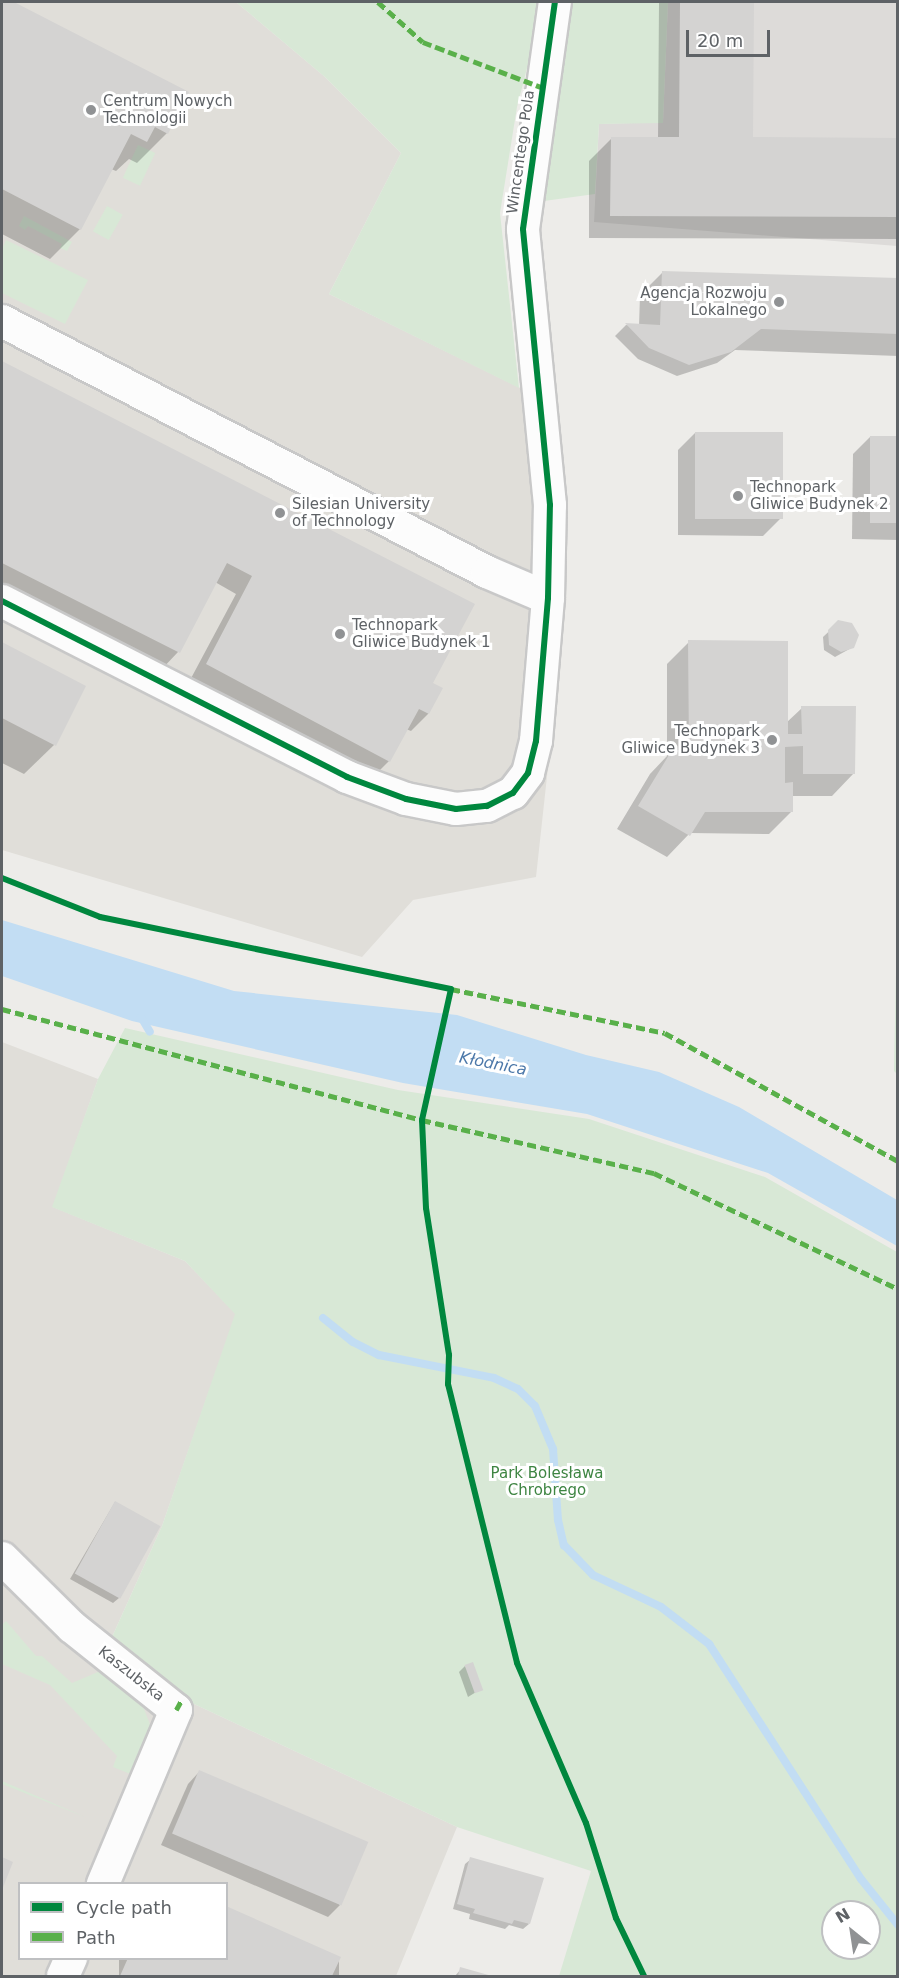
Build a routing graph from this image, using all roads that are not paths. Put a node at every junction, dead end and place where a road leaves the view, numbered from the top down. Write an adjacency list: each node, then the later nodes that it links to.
1 (555, 2): 3 (street, Wincentego Pola)
2 (2, 321): 3 (street)
3 (548, 598): 4 (street, Wincentego Pola)
4 (2, 600)
5 (2, 1558): 6 (street, Kaszubska)
6 (104, 1882)
7 (71, 1960): 8 (street)
8 (63, 1977)

